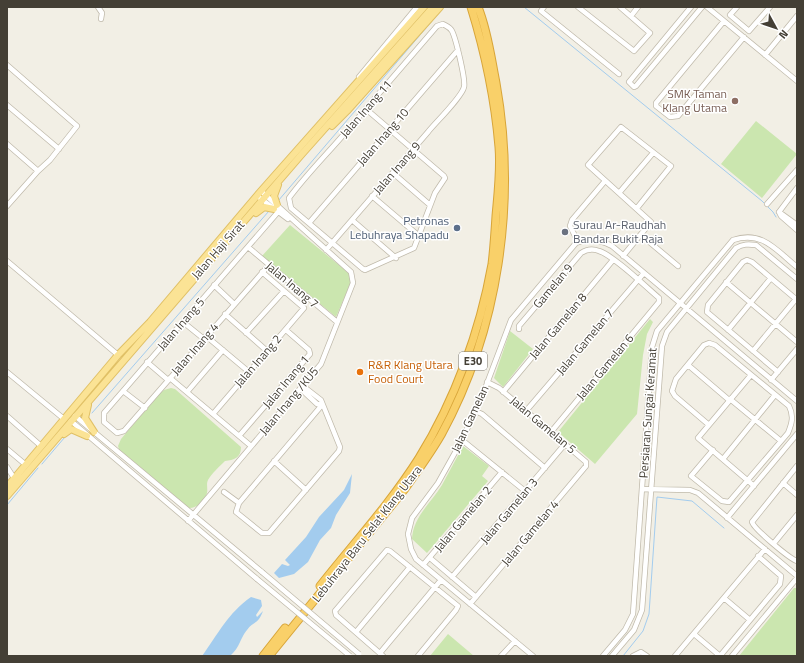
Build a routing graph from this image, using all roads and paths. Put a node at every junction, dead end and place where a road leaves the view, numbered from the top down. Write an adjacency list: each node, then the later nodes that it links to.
1 (98, 7): 19 (street)
2 (417, 7): 28 (street)
3 (424, 7): 28 (main road, Jalan Haji Sirat)
4 (433, 7): 36 (main road, Jalan Haji Sirat)
5 (440, 7): 36 (main road)
6 (471, 7): 187 (highway, Lebuhraya Baru Selat Klang Utara / E30)
7 (478, 7): 188 (highway, Lebuhraya Baru Selat Klang Utara / E30)
8 (544, 7): 25 (street)
9 (578, 7): 17 (street)
10 (620, 7): 17 (street)
11 (638, 7): 17 (street)
12 (691, 7): 13 (street)
13 (702, 7)
14 (707, 7): 20 (street)
15 (737, 7): 16 (street)
16 (770, 7)
17 (631, 16)
18 (797, 16): 23 (street)
19 (102, 19)
20 (724, 21): 21 (street); 21 (street)
21 (744, 37): 23 (street)
22 (458, 50): 27 (street, Jalan Inang 11); 30 (street, Jalan Inang 11); 31 (street, Jalan Inang 10)
23 (765, 55): 26 (street)
24 (7, 65): 33 (street)
25 (619, 74)
26 (797, 81)
27 (465, 84): 34 (street, Jalan Inang 9)
28 (350, 91): 44 (main road, Jalan Haji Sirat)
29 (7, 105): 33 (street)
30 (366, 109): 31 (street); 55 (street, Jalan Inang 11)
31 (390, 129): 34 (street); 55 (street, Jalan Inang 10)
32 (7, 144): 38 (street)
33 (59, 149): 38 (street)
34 (413, 149): 39 (street, Jalan Inang 9); 49 (street)
35 (653, 153): 41 (street); 45 (street); 52 (street)
36 (302, 154): 40 (main road, Jalan Haji Sirat)
37 (797, 170): 42 (street)
38 (38, 171): 50 (street)
39 (392, 173): 46 (street, Jalan Inang 9); 49 (street)
40 (284, 176): 47 (main road, Jalan Haji Sirat); 51 (main road)
41 (605, 181): 45 (street); 61 (street)
42 (786, 183): 43 (street); 48 (street)
43 (796, 190): 53 (street)
44 (259, 193): 47 (street, Jalan Inang /KU5); 100 (main road, Jalan Haji Sirat)
45 (619, 193): 52 (street)
46 (372, 196): 54 (street, Jalan Inang 9); 59 (street)
47 (264, 198): 51 (street, Jalan Inang /KU5); 60 (main road, Jalan Haji Sirat)
48 (768, 204)
49 (430, 205): 59 (street)
50 (7, 206)
51 (273, 206): 60 (main road); 63 (street, Jalan Inang 5); 64 (street, Jalan Inang /KU5)
52 (637, 208): 58 (street)
53 (779, 212): 56 (street); 57 (street)
54 (352, 220): 62 (street, Jalan Inang 9); 66 (street)
55 (309, 223): 62 (street, Jalan Inang 11)
56 (797, 225)
57 (797, 230)
58 (641, 235): 65 (street); 70 (street)
59 (419, 236): 66 (street)
60 (227, 241): 95 (main road, Jalan Haji Sirat)
61 (578, 242): 65 (street); 109 (street, Jalan Gamelan)
62 (333, 243): 64 (street, Jalan Inang 9); 66 (street, Jalan Inang 11)
63 (248, 247): 69 (street, Jalan Inang 7); 78 (street, Jalan Inang 5)
64 (326, 250): 87 (street, Jalan Inang /KU5)
65 (623, 256): 73 (street)
66 (396, 258)
67 (613, 260): 76 (street); 89 (street, Gamelan 9); 112 (street, Jalan Gamelan 8)
68 (7, 261): 100 (street)
69 (269, 265): 72 (street, Jalan Inang 4); 87 (street, Jalan Inang 7)
70 (678, 266)
71 (797, 267): 81 (street, Persiaran Sungai Keramat)
72 (262, 272): 79 (street); 83 (street, Jalan Inang 4)
73 (644, 273): 76 (street, Jalan Gamelan 7); 81 (street)
74 (771, 278): 77 (street); 80 (street); 82 (street)
75 (797, 279): 84 (street, Persiaran Sungai Keramat)
76 (638, 280): 120 (street, Jalan Gamelan 7); 129 (street, Jalan Gamelan 6)
77 (726, 282): 82 (street); 91 (street)
78 (214, 285): 83 (street); 86 (street, Jalan Inang 5)
79 (284, 290): 90 (street, Jalan Inang 2); 92 (street)
80 (796, 299): 88 (street)
81 (680, 303): 84 (street); 155 (street, Persiaran Sungai Keramat)
82 (750, 303): 88 (street); 91 (street)
83 (234, 304): 85 (street, Jalan Inang 4)
84 (686, 309): 108 (street); 156 (street, Persiaran Sungai Keramat)
85 (225, 314): 92 (street); 93 (street, Jalan Inang 4)
86 (183, 322): 93 (street); 101 (street, Jalan Inang 5)
87 (337, 322): 110 (street, Jalan Inang /KU5)
88 (775, 324): 94 (street); 99 (street)
89 (518, 329)
90 (286, 330): 98 (street, Jalan Inang 2); 133 (street, Jalan Inang 1)
91 (728, 330): 99 (street)
92 (246, 333): 98 (street)
93 (205, 338): 97 (street); 107 (street, Jalan Inang 4)
94 (797, 342)
95 (134, 348): 124 (main road, Jalan Haji Sirat); 128 (main road)
96 (797, 349): 105 (street)
97 (223, 350): 104 (street); 113 (street)
98 (267, 351): 104 (street, Jalan Inang 2)
99 (753, 351): 105 (street)
100 (118, 355): 115 (main road, Jalan Haji Sirat)
101 (147, 362): 107 (street); 111 (street, Jalan Inang 5)
102 (688, 365): 106 (street); 116 (street); 127 (street)
103 (7, 372): 125 (street)
104 (249, 372): 122 (street, Jalan Inang 2)
105 (778, 372): 108 (street)
106 (750, 375): 114 (street); 116 (street)
107 (169, 379): 113 (street); 119 (street, Jalan Inang 4)
108 (771, 380): 117 (street)
109 (487, 382): 112 (street, Jalan Gamelan 5); 121 (street, Jalan Gamelan)
110 (302, 387): 118 (street); 138 (street, Jalan Inang /KU5)
111 (123, 390): 119 (street); 130 (street, Jalan Inang 5)
112 (501, 390): 120 (street, Jalan Gamelan 5)
113 (187, 392): 122 (street)
114 (775, 395): 126 (street); 134 (street)
115 (81, 398): 124 (main road); 125 (main road, Jalan Haji Sirat)
116 (730, 400): 126 (street); 127 (street)
117 (797, 401)
118 (322, 406): 143 (street); 157 (street)
119 (145, 408): 130 (street, Jalan Inang 4)
120 (526, 411): 129 (street, Jalan Gamelan 5)
121 (475, 412): 135 (street, Jalan Gamelan); 148 (street)
122 (213, 414): 133 (street)
123 (7, 416): 137 (street)
124 (72, 418): 128 (street); 132 (street); 140 (main road, Jalan Haji Sirat); 145 (main road)
125 (64, 419): 137 (main road, Jalan Haji Sirat)
126 (755, 420): 134 (street); 142 (street)
127 (709, 425): 141 (street)
128 (94, 432): 163 (street)
129 (550, 432): 136 (street, Jalan Gamelan 5)
130 (120, 433)
131 (797, 434): 153 (street)
132 (87, 436): 140 (main road); 166 (street)
133 (240, 436): 138 (street)
134 (781, 441): 151 (street)
135 (464, 442): 149 (street); 172 (street, Jalan Gamelan)
136 (565, 444): 144 (street, Jalan Gamelan 5); 148 (street, Jalan Gamelan 3)
137 (41, 446): 145 (main road, Jalan Haji Sirat)
138 (251, 446): 163 (street, Jalan Inang /KU5)
139 (7, 449): 145 (street)
140 (48, 450): 160 (main road, Jalan Haji Sirat)
141 (713, 450): 142 (street); 151 (street)
142 (723, 459): 151 (street)
143 (274, 461): 157 (street); 162 (street)
144 (586, 462): 178 (street, Jalan Gamelan 4)
145 (26, 464): 150 (main road, Jalan Haji Sirat)
146 (797, 466): 152 (street)
147 (7, 467): 150 (street)
148 (545, 468): 158 (street, Jalan Gamelan 3)
149 (502, 472): 158 (street); 170 (street, Jalan Gamelan 2)
150 (14, 478): 154 (main road, Jalan Haji Sirat)
151 (748, 480): 153 (street)
152 (783, 483): 161 (street); 167 (street)
153 (754, 486): 165 (street)
154 (7, 487)
155 (642, 489): 156 (street); 193 (street, Persiaran Sungai Keramat)
156 (651, 489): 165 (street); 194 (street, Persiaran Sungai Keramat)
157 (306, 490): 162 (street)
158 (525, 491): 174 (street, Jalan Gamelan 3)
159 (224, 492): 162 (street)
160 (7, 495)
161 (797, 495)
162 (239, 503)
163 (194, 515): 166 (street, Jalan Inang /KU5); 185 (street, bridge)
164 (797, 515): 167 (street)
165 (728, 518): 168 (street)
166 (188, 521): 189 (street, bridge)
167 (774, 543): 171 (street)
168 (765, 549): 169 (street); 175 (street)
169 (758, 556): 179 (street); 181 (street)
170 (430, 558): 172 (street, Jalan Gamelan 2); 174 (street)
171 (797, 561)
172 (423, 565): 176 (street, Jalan Gamelan)
173 (410, 568): 177 (street); 182 (street); 182 (street)
174 (452, 577): 178 (street)
175 (797, 577): 199 (street)
176 (441, 580): 177 (street); 180 (street, Jalan Gamelan)
177 (435, 587): 186 (street); 190 (street)
178 (476, 597): 180 (street, Jalan Gamelan 4)
179 (724, 598): 181 (street); 183 (street)
180 (470, 604): 184 (street, Jalan Gamelan)
181 (750, 620): 198 (street)
182 (356, 632): 186 (street)
183 (694, 634): 197 (street); 198 (street)
184 (514, 640): 191 (street); 192 (street, Jalan Gamelan)
185 (361, 655)
186 (382, 655)
187 (263, 656)
188 (269, 656)
189 (350, 656)
190 (418, 656)
191 (501, 656)
192 (533, 656)
193 (603, 656)
194 (612, 656)
195 (633, 656): 196 (street)
196 (647, 656)
197 (675, 656)
198 (720, 656)
199 (732, 656)

